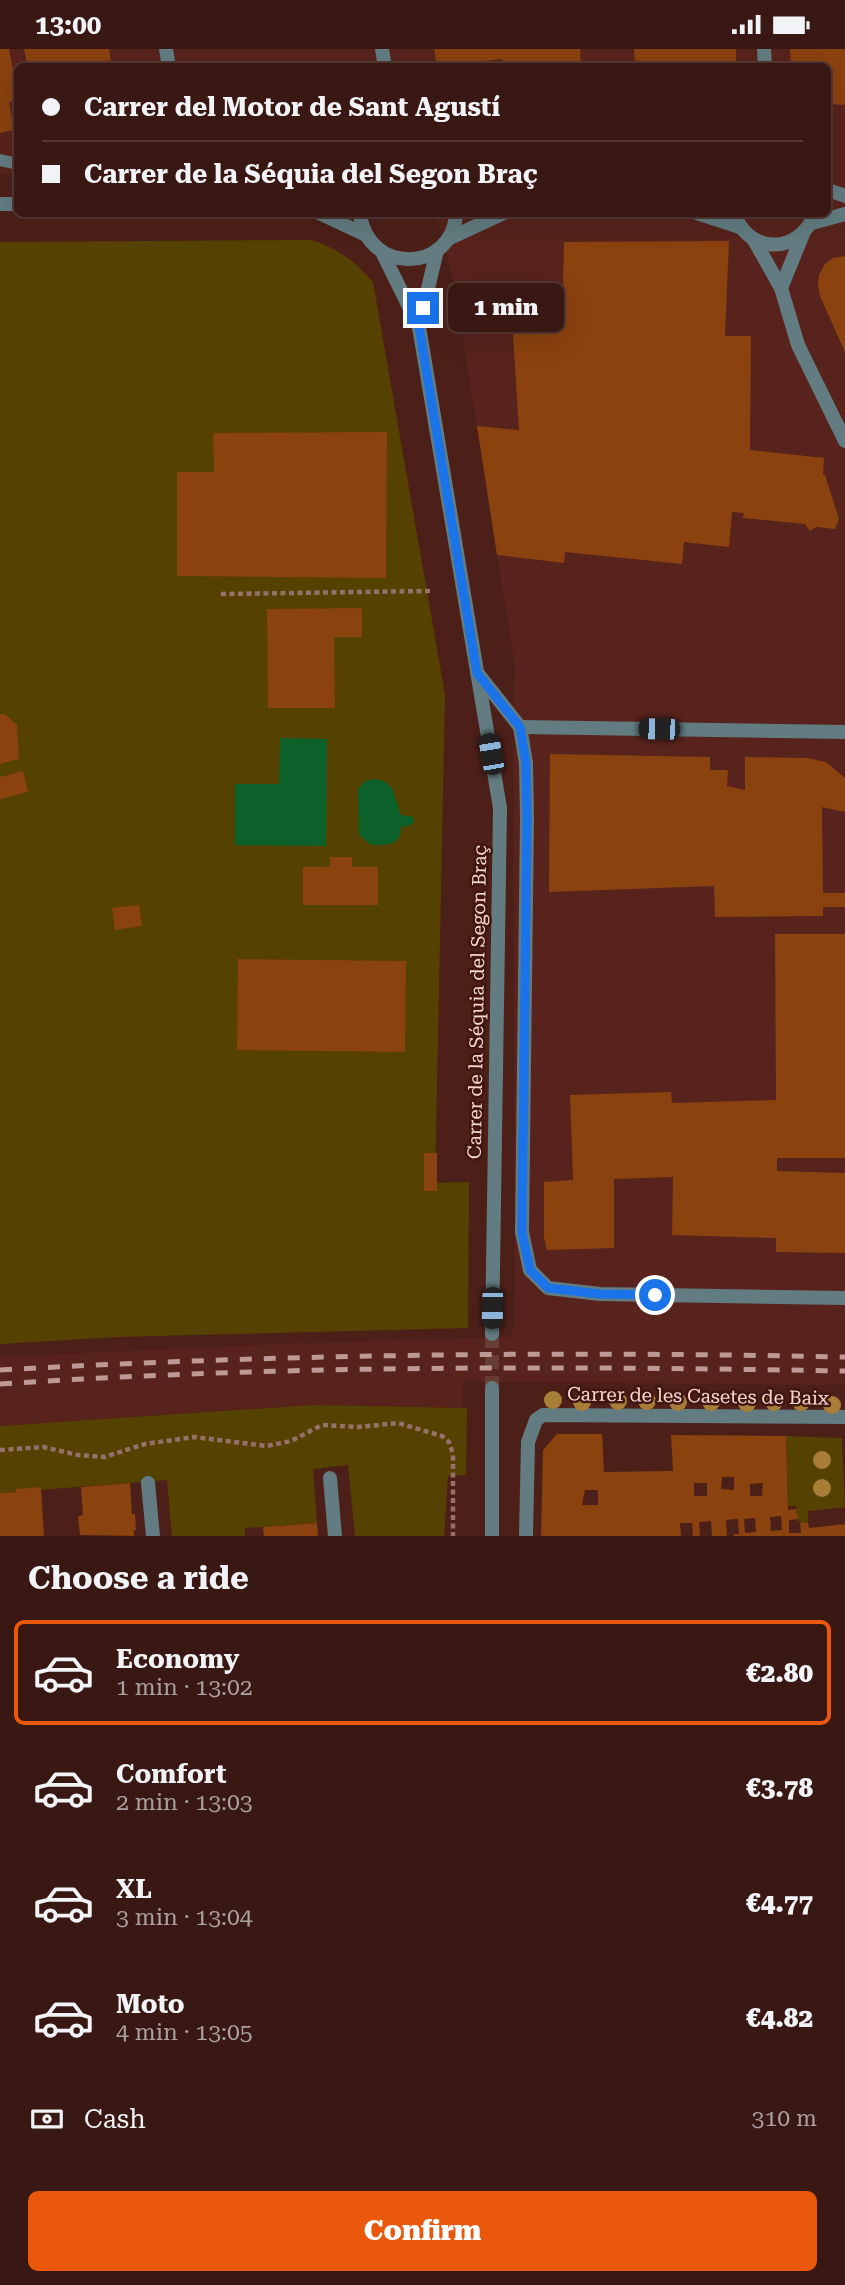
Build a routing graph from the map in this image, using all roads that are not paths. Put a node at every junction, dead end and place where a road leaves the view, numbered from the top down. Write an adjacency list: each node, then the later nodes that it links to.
1 (845, 214): 7 (street)
2 (328, 217): 8 (street)
3 (360, 217): 8 (street)
4 (456, 217): 9 (street)
5 (496, 217): 9 (street)
6 (737, 220): 10 (street)
7 (810, 223): 10 (street); 13 (street)
8 (366, 235): 12 (street, Carrer de la Séquia del Segon Braç)
9 (449, 239): 11 (street)
10 (754, 240): 13 (street)
11 (437, 250): 12 (street); 14 (street, Carrer de la Séquia del Segon Braç)
12 (382, 252): 14 (street, Carrer de la Séquia del Segon Braç)
13 (781, 288): 15 (street)
14 (419, 327): 16 (street, Carrer de la Séquia del Segon Braç)
15 (845, 441)
16 (477, 673): 17 (street, Carrer de la Séquia del Segon Braç); 20 (street, Carrer de la Séquia del Segon Braç)
17 (520, 727): 18 (street); 19 (street, Carrer de la Séquia del Segon Braç)
18 (845, 731)
19 (845, 1297)
20 (492, 1334)
21 (492, 1388): 27 (street)
22 (845, 1416): 28 (street, Carrer de les Casetes de Baix)
23 (330, 1478): 26 (street)
24 (148, 1483): 25 (street)
25 (153, 1536)
26 (335, 1536)
27 (492, 1536)
28 (526, 1536)

